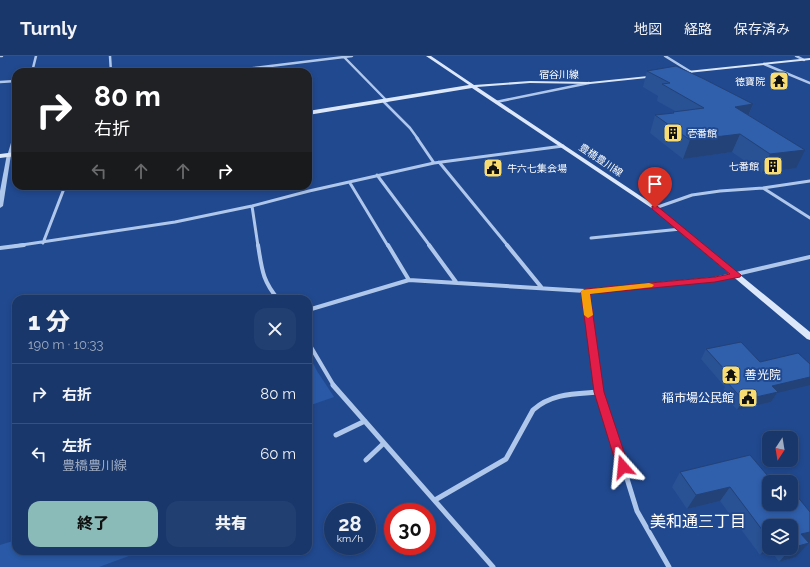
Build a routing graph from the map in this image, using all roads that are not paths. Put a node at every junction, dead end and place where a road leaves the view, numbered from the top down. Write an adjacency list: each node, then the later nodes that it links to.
1 (36, 56): 11 (street)
2 (110, 56): 12 (street)
3 (352, 56): 7 (street)
4 (428, 56): 21 (main road, 豊橋豊川線)
5 (665, 56): 14 (street)
6 (796, 56): 9 (street)
7 (344, 57): 13 (street); 22 (street)
8 (810, 59): 9 (main road)
9 (804, 60): 10 (main road)
10 (764, 64): 14 (main road); 20 (street)
11 (33, 68)
12 (111, 68)
13 (255, 68)
14 (691, 72): 15 (main road)
15 (670, 74)
16 (663, 75): 19 (main road, 宿谷川線)
17 (12, 81): 18 (street)
18 (0, 82)
19 (590, 83): 21 (main road, 宿谷川線); 23 (street)
20 (810, 83)
21 (473, 86): 22 (main road, 宿谷川線); 23 (main road, 豊橋豊川線)
22 (385, 102): 24 (main road, 宿谷川線); 31 (street)
23 (496, 102): 26 (main road, 豊橋豊川線)
24 (312, 112)
25 (12, 146): 27 (street)
26 (563, 146): 30 (street); 39 (main road, 豊橋豊川線)
27 (9, 155): 28 (main road); 29 (main road); 37 (street)
28 (12, 155)
29 (0, 156)
30 (440, 162): 31 (street); 49 (street)
31 (434, 163): 32 (street)
32 (377, 175): 34 (street); 48 (street)
33 (810, 181): 35 (street)
34 (350, 183): 38 (street); 47 (street)
35 (763, 188): 39 (street); 40 (street)
36 (63, 190): 43 (street)
37 (0, 206)
38 (252, 206): 43 (street); 51 (street)
39 (655, 208): 41 (main road, 豊橋豊川線)
40 (810, 218)
41 (681, 229): 42 (street); 46 (main road, 豊橋豊川線)
42 (591, 238)
43 (43, 243): 44 (street)
44 (0, 248)
45 (810, 257): 46 (street)
46 (737, 275): 50 (street); 53 (main road, 豊橋豊川線)
47 (409, 280): 48 (street); 52 (street)
48 (456, 282): 49 (street)
49 (542, 288): 50 (street)
50 (585, 292): 55 (street)
51 (275, 295)
52 (312, 309)
53 (810, 337)
54 (312, 349): 56 (street)
55 (599, 392): 60 (street); 62 (street)
56 (365, 421): 57 (street); 58 (street)
57 (336, 435)
58 (384, 443): 59 (street); 60 (street)
59 (366, 460)
60 (435, 500): 61 (street)
61 (493, 567)
62 (669, 567)

